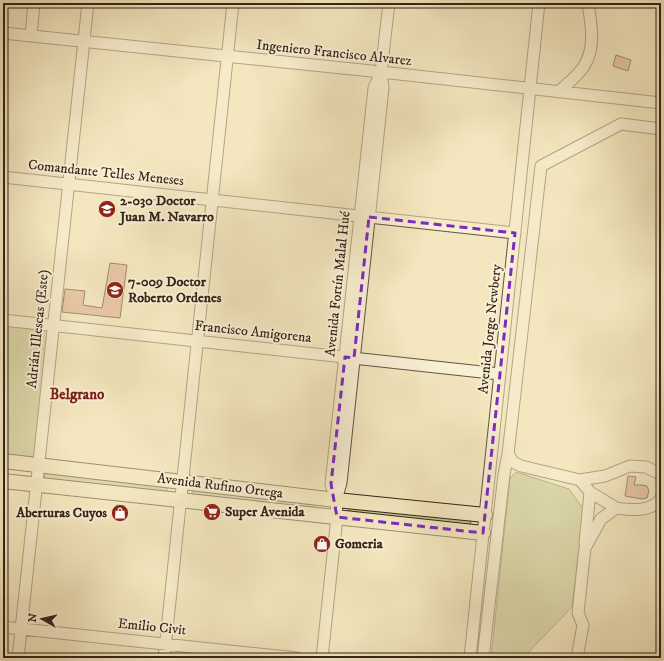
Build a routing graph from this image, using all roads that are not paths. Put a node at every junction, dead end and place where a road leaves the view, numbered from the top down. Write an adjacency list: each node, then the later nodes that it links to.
1 (34, 3): 8 (street)
2 (88, 3): 9 (street, Adrián Illescas (Este))
3 (233, 3): 10 (street)
4 (389, 3): 11 (street, Avenida Fortín Malal Hué)
5 (539, 3): 12 (street, Avenida Jorge Newbery)
6 (588, 3): 13 (street)
7 (3, 33): 8 (street, Ingeniero Francisco Alvarez)
8 (31, 36): 9 (street, Ingeniero Francisco Alvarez)
9 (84, 42): 10 (street, Ingeniero Francisco Alvarez); 17 (street, Adrián Illescas (Este))
10 (227, 57): 11 (street, Ingeniero Francisco Alvarez); 18 (street)
11 (381, 72): 12 (street, Ingeniero Francisco Alvarez); 19 (street, Avenida Fortín Malal Hué)
12 (530, 89): 13 (street, Ingeniero Francisco Alvarez); 20 (street, Avenida Jorge Newbery)
13 (558, 92): 14 (street, Ingeniero Francisco Alvarez)
14 (661, 103)
15 (661, 128): 26 (street)
16 (3, 177): 17 (street, Comandante Telles Meneses)
17 (69, 184): 18 (street, Comandante Telles Meneses); 22 (street, Adrián Illescas (Este))
18 (212, 200): 19 (street, Comandante Telles Meneses); 23 (street)
19 (365, 217): 20 (street, Comandante Telles Meneses); 24 (street, Avenida Fortín Malal Hué)
20 (515, 233): 25 (street, Avenida Jorge Newbery)
21 (3, 320): 22 (street, Francisco Amigorena)
22 (54, 325): 23 (street, Francisco Amigorena); 28 (street, Adrián Illescas (Este))
23 (197, 341): 24 (street, Francisco Amigorena); 32 (street)
24 (350, 357): 25 (street, Francisco Amigorena); 37 (street, Avenida Fortín Malal Hué)
25 (500, 374): 39 (street, Avenida Jorge Newbery)
26 (508, 454): 30 (street); 51 (street)
27 (3, 461): 28 (main road, Avenida Rufino Ortega)
28 (39, 465): 32 (main road, Avenida Rufino Ortega); 33 (street, Adrián Illescas (Este))
29 (661, 476): 30 (street)
30 (580, 480): 34 (street)
31 (3, 481): 33 (main road, Avenida Rufino Ortega)
32 (182, 481): 36 (street); 37 (main road, Avenida Rufino Ortega)
33 (37, 485): 36 (main road, Avenida Rufino Ortega); 44 (street, Adrián Illescas (Este))
34 (590, 492): 38 (street); 42 (street)
35 (661, 498): 38 (street)
36 (181, 500): 40 (main road, Avenida Rufino Ortega); 45 (street)
37 (336, 500): 39 (main road, Avenida Rufino Ortega); 40 (street, Avenida Fortín Malal Hué)
38 (616, 508): 42 (street)
39 (485, 515): 41 (street, Avenida Jorge Newbery)
40 (338, 517): 41 (main road, Avenida Rufino Ortega); 49 (street, Avenida Fortín Malal Hué)
41 (483, 533): 50 (street, Avenida Jorge Newbery)
42 (585, 548): 52 (street)
43 (3, 626): 44 (street, Emilio Civit)
44 (22, 628): 45 (street, Emilio Civit); 46 (street, Adrián Illescas (Este))
45 (166, 644): 47 (street); 48 (street, Emilio Civit)
46 (18, 658)
47 (164, 658)
48 (297, 658)
49 (322, 658)
50 (470, 658)
51 (483, 658)
52 (577, 658)

